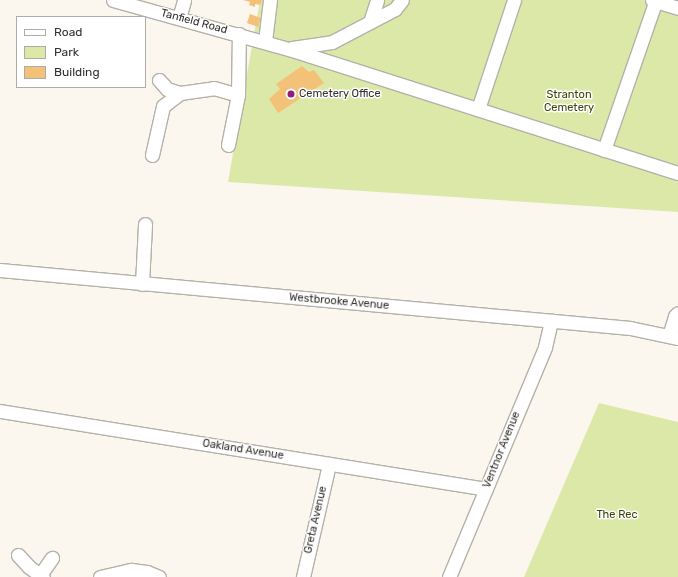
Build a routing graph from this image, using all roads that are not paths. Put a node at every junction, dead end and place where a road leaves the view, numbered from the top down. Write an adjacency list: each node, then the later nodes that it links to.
1 (113, 0): 9 (street, Tanfield Road)
2 (184, 0): 9 (street)
3 (270, 0): 12 (street)
4 (377, 0): 10 (street)
5 (402, 0): 10 (street)
6 (514, 0): 17 (street)
7 (655, 0): 8 (street); 19 (street)
8 (678, 8)
9 (179, 18): 11 (street, Tanfield Road)
10 (370, 22): 13 (street)
11 (239, 34): 12 (street, Tanfield Road); 16 (street)
12 (259, 40): 13 (street, Tanfield Road)
13 (289, 49): 17 (street, Tanfield Road)
14 (159, 80): 15 (street)
15 (180, 93): 16 (street); 20 (street)
16 (238, 95): 18 (street)
17 (478, 109): 19 (street, Tanfield Road)
18 (228, 145)
19 (604, 150): 21 (street, Tanfield Road)
20 (152, 155)
21 (678, 173)
22 (145, 224): 24 (street)
23 (0, 270): 24 (street, Westbrooke Avenue)
24 (142, 284): 26 (street, Westbrooke Avenue)
25 (678, 313): 27 (street)
26 (551, 321): 27 (street, Westbrooke Avenue); 30 (street, Ventnor Avenue)
27 (674, 337)
28 (0, 411): 29 (street, Oakland Avenue)
29 (329, 464): 30 (street, Oakland Avenue); 36 (street, Greta Avenue)
30 (486, 489): 37 (street, Ventnor Avenue)
31 (18, 555): 33 (street)
32 (52, 558): 33 (street)
33 (42, 576)
34 (100, 577): 35 (street)
35 (160, 577)
36 (303, 577)
37 (448, 577)

